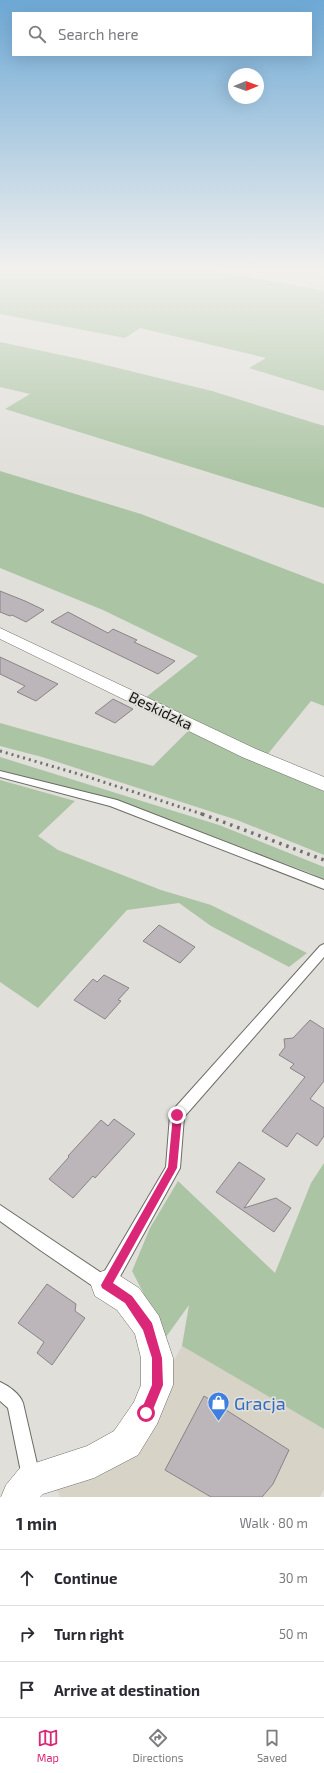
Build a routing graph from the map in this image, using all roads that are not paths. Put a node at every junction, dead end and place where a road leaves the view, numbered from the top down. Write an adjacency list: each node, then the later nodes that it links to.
1 (0, 633): 3 (street, Beskidzka)
2 (0, 774): 4 (lane)
3 (324, 784)
4 (324, 885)
5 (324, 949): 7 (lane)
6 (0, 1212): 7 (lane)
7 (106, 1285): 9 (street)
8 (0, 1390): 9 (lane)
9 (25, 1489)

